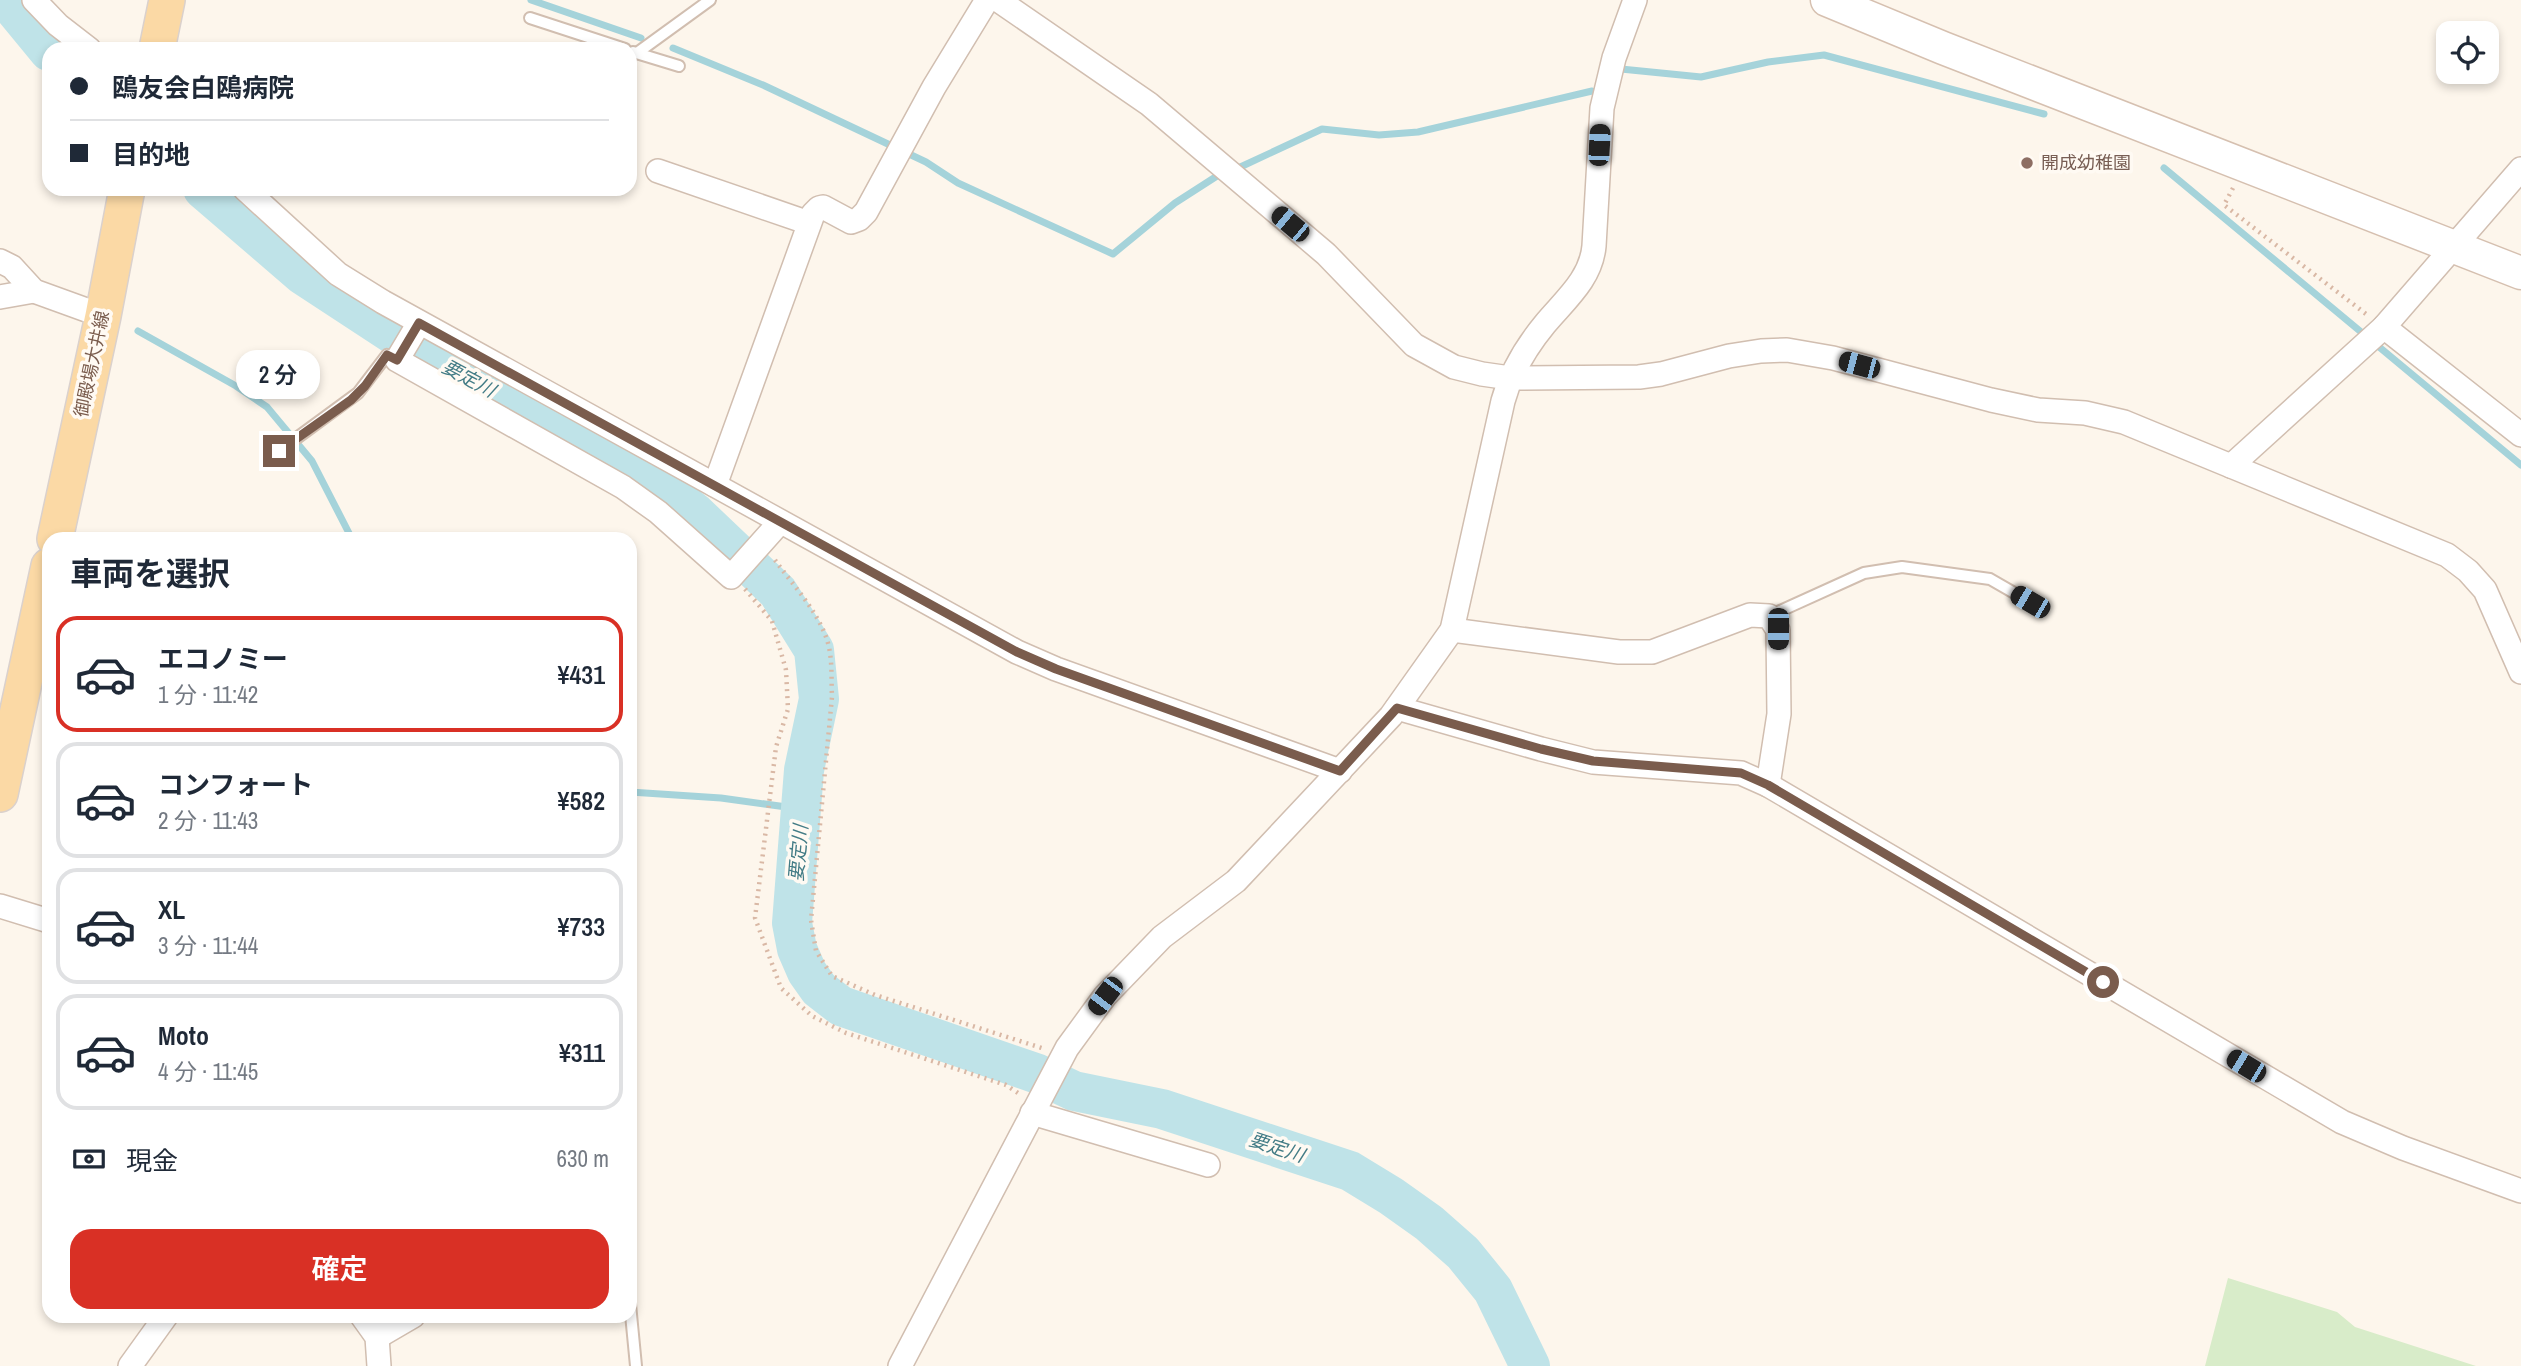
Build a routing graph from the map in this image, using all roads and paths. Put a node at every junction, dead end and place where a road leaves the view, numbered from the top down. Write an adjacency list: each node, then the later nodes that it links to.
1 (33, 0): 9 (street)
2 (167, 0): 10 (main road)
3 (710, 0): 12 (lane)
4 (987, 0): 20 (street)
5 (998, 0): 30 (street)
6 (1635, 0): 30 (street)
7 (1827, 0): 21 (street)
8 (530, 18): 11 (lane)
9 (80, 42)
10 (158, 42)
11 (604, 42)
12 (637, 49)
13 (637, 53): 14 (lane)
14 (679, 66)
15 (2521, 169): 21 (street)
16 (658, 171): 20 (street)
17 (2237, 180): 28 (path)
18 (126, 196): 26 (main road, 御殿場大井線)
19 (254, 196): 27 (street)
20 (809, 223): 34 (street)
21 (2456, 246): 23 (street); 28 (street)
22 (0, 261): 24 (street)
23 (2521, 273)
24 (34, 291): 25 (street); 26 (street)
25 (0, 297)
26 (103, 316): 36 (main road, 御殿場大井線)
27 (417, 326): 29 (street); 34 (street)
28 (2384, 327): 31 (street); 33 (street)
29 (398, 358): 32 (lane); 38 (street)
30 (1510, 378): 33 (street); 42 (street)
31 (2521, 435)
32 (279, 451)
33 (2231, 466): 43 (street)
34 (715, 485): 35 (street)
35 (780, 522): 37 (street); 45 (street)
36 (57, 532)
37 (759, 545): 38 (street); 50 (path)
38 (734, 574): 51 (path)
39 (42, 599): 47 (main road)
40 (2030, 602): 41 (lane)
41 (1769, 616): 42 (street); 46 (street)
42 (1452, 630): 44 (street)
43 (2521, 672)
44 (1397, 708): 45 (street); 46 (street)
45 (1340, 771): 50 (street)
46 (1768, 785): 53 (street)
47 (0, 794)
48 (0, 906): 49 (street)
49 (42, 919)
50 (1067, 1048): 51 (street)
51 (1037, 1105): 52 (street); 62 (street)
52 (1208, 1165)
53 (2521, 1191)
54 (161, 1323): 59 (street)
55 (367, 1323): 58 (street)
56 (401, 1323): 58 (street)
57 (632, 1323): 61 (lane)
58 (377, 1337): 60 (street)
59 (130, 1366)
60 (379, 1366)
61 (636, 1366)
62 (901, 1366)

